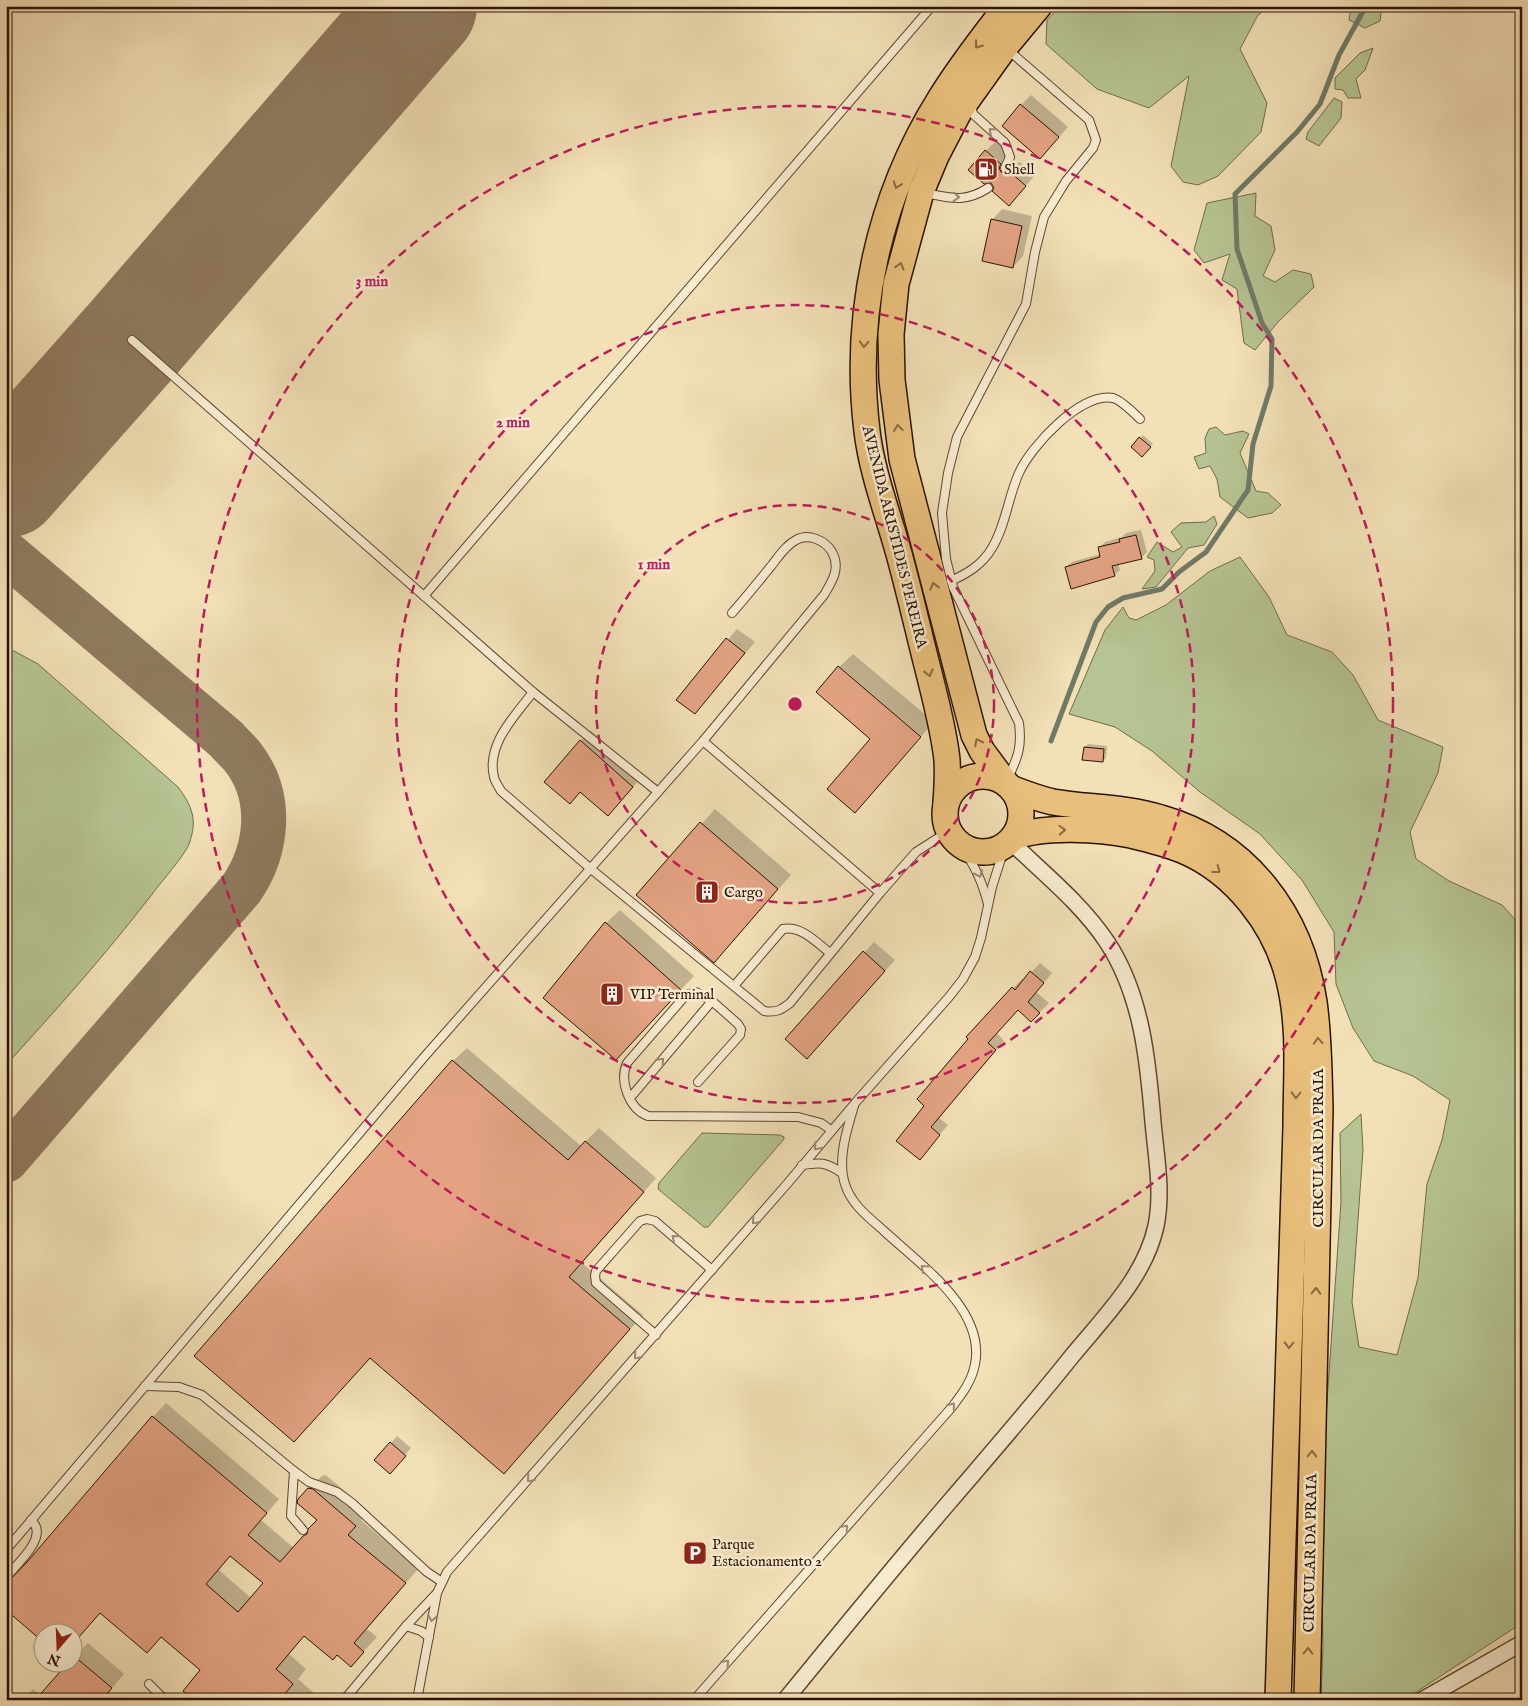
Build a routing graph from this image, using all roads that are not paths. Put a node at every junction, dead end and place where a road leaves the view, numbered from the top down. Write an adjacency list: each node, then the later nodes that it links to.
1 (932, 6): 12 (lane)
2 (1007, 6): 18 (highway, AVENIDA ARISTIDES PEREIRA, one-way to 18)
3 (1040, 6): 4 (highway, AVENIDA ARISTIDES PEREIRA)
4 (1005, 47): 5 (highway, AVENIDA ARISTIDES PEREIRA); 11 (lane)
5 (970, 96): 6 (lane, one-way to 5); 8 (highway, AVENIDA ARISTIDES PEREIRA)
6 (1005, 168)
7 (988, 188): 8 (lane, one-way to 7)
8 (921, 192): 16 (highway, AVENIDA ARISTIDES PEREIRA, one-way to 8)
9 (132, 340): 12 (lane)
10 (1140, 419): 11 (lane)
11 (951, 581): 16 (lane)
12 (424, 596): 14 (lane)
13 (732, 613): 15 (lane)
14 (533, 692): 17 (lane); 21 (lane)
15 (703, 741): 17 (lane); 22 (lane)
16 (1009, 786): 18 (highway); 20 (highway); 53 (highway, CIRCULAR DA PRAIA, one-way to 16)
17 (658, 792): 21 (lane)
18 (946, 803): 19 (highway)
19 (955, 838): 20 (highway); 22 (lane); 23 (lane, one-way to 23)
20 (1010, 841): 23 (lane); 51 (street); 52 (highway, CIRCULAR DA PRAIA, one-way to 52)
21 (591, 869): 25 (lane); 35 (lane)
22 (880, 892): 24 (lane)
23 (988, 906): 29 (lane)
24 (830, 953): 25 (lane); 25 (lane)
25 (734, 986)
26 (712, 1001): 27 (lane); 28 (lane, one-way to 26); 28 (lane)
27 (698, 1082)
28 (630, 1098): 30 (lane)
29 (856, 1102): 30 (lane); 32 (lane)
30 (831, 1130): 31 (lane, one-way to 31)
31 (802, 1165): 32 (lane); 33 (lane, one-way to 33)
32 (842, 1173): 50 (lane, one-way to 32)
33 (712, 1270): 34 (lane); 34 (lane, one-way to 34)
34 (656, 1335): 41 (lane, one-way to 41)
35 (145, 1386): 36 (lane); 37 (lane)
36 (294, 1471): 38 (lane); 41 (lane)
37 (31, 1520): 39 (lane); 40 (lane)
38 (303, 1530)
39 (6, 1550)
40 (6, 1577)
41 (442, 1582): 42 (lane)
42 (437, 1593): 43 (lane); 44 (lane, one-way to 44)
43 (406, 1626): 44 (lane); 48 (lane)
44 (429, 1637): 49 (lane)
45 (1522, 1643): 54 (street)
46 (149, 1684): 47 (lane)
47 (165, 1700)
48 (344, 1700)
49 (417, 1700)
50 (694, 1700)
51 (785, 1700)
52 (1278, 1700)
53 (1307, 1700)
54 (1422, 1700)

